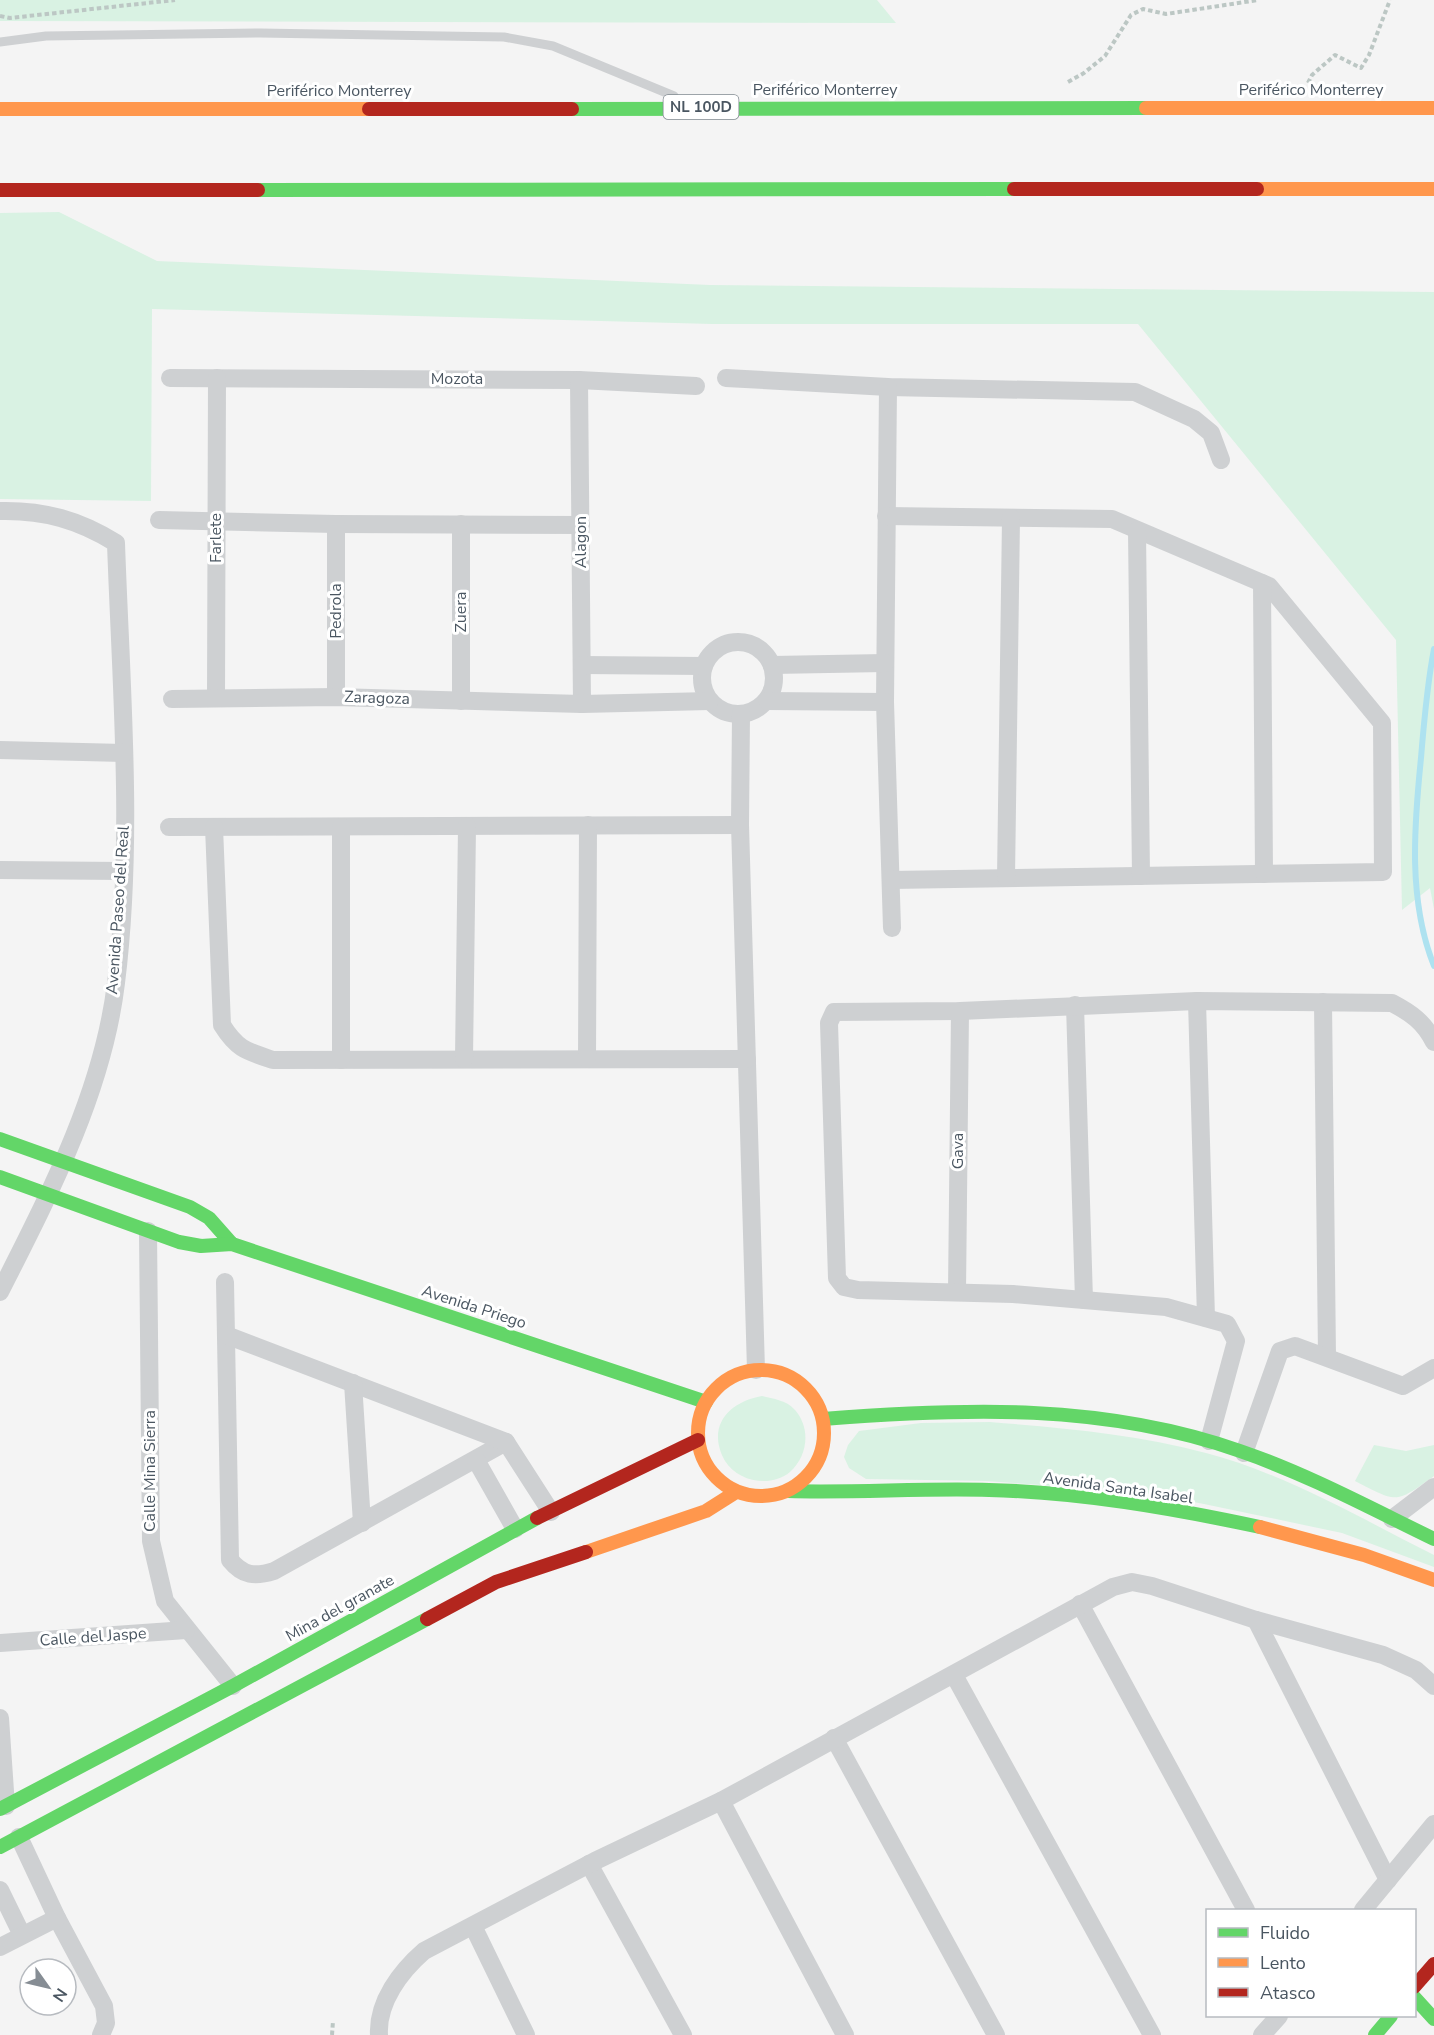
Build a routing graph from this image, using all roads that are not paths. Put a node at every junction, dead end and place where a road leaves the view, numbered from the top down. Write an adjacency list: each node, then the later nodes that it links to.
1 (0, 42): 2 (lane)
2 (701, 107): 3 (main road, Periférico Monterrey / NL 100D); 4 (main road, Periférico Monterrey / NL 100D)
3 (1434, 108)
4 (0, 109)
5 (1434, 189): 6 (main road)
6 (0, 190)
7 (170, 378): 8 (street, Mozota)
8 (217, 378): 10 (street, Mozota); 18 (street, Farlete)
9 (726, 378): 12 (street)
10 (579, 380): 11 (street, Mozota); 21 (street, Alagon)
11 (696, 386)
12 (888, 387): 13 (street); 15 (street)
13 (1221, 460)
14 (0, 511): 38 (street, Avenida Paseo del Real)
15 (886, 516): 16 (street); 24 (street)
16 (1011, 518): 22 (street); 49 (street)
17 (159, 520): 18 (street)
18 (216, 520): 19 (street); 28 (street, Farlete)
19 (336, 524): 20 (street); 29 (street, Pedrola)
20 (461, 524): 21 (street); 31 (street, Zuera)
21 (581, 525): 25 (street, Alagon)
22 (1137, 531): 23 (street); 48 (street)
23 (1262, 584): 47 (street); 47 (street)
24 (885, 663): 26 (street); 34 (street)
25 (582, 665): 27 (street); 35 (street, Alagon)
26 (772, 665): 27 (street); 33 (street)
27 (704, 666): 32 (street)
28 (216, 697): 29 (street, Zaragoza); 30 (street, Zaragoza)
29 (336, 697): 31 (street, Zaragoza)
30 (172, 699)
31 (461, 701): 35 (street, Zaragoza)
32 (710, 701): 35 (street, Zaragoza); 36 (street)
33 (766, 701): 34 (street); 36 (street)
34 (885, 702): 50 (street)
35 (582, 704)
36 (741, 714): 40 (street)
37 (0, 750): 38 (street)
38 (124, 753): 46 (street, Avenida Paseo del Real)
39 (588, 825): 40 (street); 41 (street); 58 (street)
40 (740, 825): 59 (street)
41 (467, 826): 44 (street); 57 (street)
42 (169, 827): 43 (street)
43 (214, 827): 44 (street); 60 (street)
44 (341, 827): 60 (street)
45 (0, 870): 46 (street)
46 (124, 870): 62 (street, Avenida Paseo del Real)
47 (1264, 874): 48 (street)
48 (1141, 876): 49 (street)
49 (1006, 878): 50 (street)
50 (891, 880): 51 (street)
51 (892, 928)
52 (1197, 1001): 53 (street); 54 (street); 71 (street)
53 (1323, 1002): 56 (street); 73 (street)
54 (1075, 1005): 55 (street); 70 (street)
55 (960, 1011): 69 (street, Gava); 69 (street)
56 (1434, 1042)
57 (464, 1059): 58 (street); 60 (street)
58 (587, 1059): 59 (street)
59 (747, 1059): 75 (street)
60 (341, 1060)
61 (0, 1139): 62 (main road)
62 (63, 1162): 64 (street, Avenida Paseo del Real); 66 (main road)
63 (0, 1177): 64 (main road, Avenida Priego)
64 (48, 1196): 65 (main road, Avenida Priego); 68 (street, Avenida Paseo del Real)
65 (148, 1231): 66 (main road, Avenida Priego); 95 (street, Calle Mina Sierra)
66 (232, 1244): 77 (main road, Avenida Priego)
67 (225, 1282): 72 (street)
68 (0, 1292)
69 (957, 1292): 70 (street)
70 (1084, 1300): 71 (street)
71 (1206, 1318): 80 (street)
72 (226, 1335): 76 (street); 89 (street)
73 (1327, 1357): 74 (street); 82 (street)
74 (1434, 1368)
75 (756, 1370): 77 (main road); 78 (main road)
76 (353, 1383): 81 (street); 89 (street)
77 (706, 1402): 79 (main road)
78 (823, 1419): 80 (main road); 85 (main road)
79 (698, 1440): 86 (main road); 87 (main road, Mina del granate)
80 (1209, 1441): 82 (main road)
81 (506, 1442): 83 (street); 87 (street)
82 (1244, 1453): 88 (main road)
83 (476, 1460): 89 (street); 90 (street)
84 (1434, 1487): 88 (street)
85 (789, 1491): 86 (main road); 92 (main road, Avenida Santa Isabel)
86 (736, 1492): 101 (main road)
87 (551, 1512): 90 (main road, Mina del granate)
88 (1392, 1519): 91 (main road)
89 (362, 1523)
90 (515, 1529): 98 (main road, Mina del granate)
91 (1434, 1539)
92 (1434, 1580)
93 (1080, 1604): 94 (street); 97 (street); 111 (street)
94 (1256, 1620): 99 (street); 109 (street)
95 (186, 1630): 96 (street, Calle del Jaspe); 98 (street, Calle Mina Sierra)
96 (0, 1643)
97 (954, 1675): 102 (street); 129 (street)
98 (233, 1686): 101 (main road, Mina del granate)
99 (1434, 1686)
100 (0, 1718): 104 (street)
101 (203, 1721): 104 (main road, Mina del granate); 106 (main road)
102 (834, 1738): 103 (street); 128 (street)
103 (721, 1801): 108 (street); 127 (street)
104 (3, 1807)
105 (1434, 1824): 109 (street)
106 (19, 1837): 107 (main road); 113 (street)
107 (0, 1847)
108 (589, 1864): 114 (street); 126 (street)
109 (1388, 1880): 112 (street)
110 (0, 1890): 115 (street)
111 (1245, 1909)
112 (1365, 1909)
113 (57, 1918): 115 (street); 123 (street)
114 (473, 1926): 124 (street); 125 (street)
115 (22, 1935): 116 (street)
116 (0, 1947)
117 (1434, 1964): 118 (main road)
118 (1416, 1985)
119 (1416, 1999): 122 (main road)
120 (1278, 2017): 130 (street)
121 (1390, 2017): 131 (main road)
122 (1434, 2019)
123 (101, 2035)
124 (379, 2035)
125 (526, 2035)
126 (682, 2035)
127 (845, 2035)
128 (996, 2035)
129 (1152, 2035)
130 (1262, 2035)
131 (1375, 2035)

